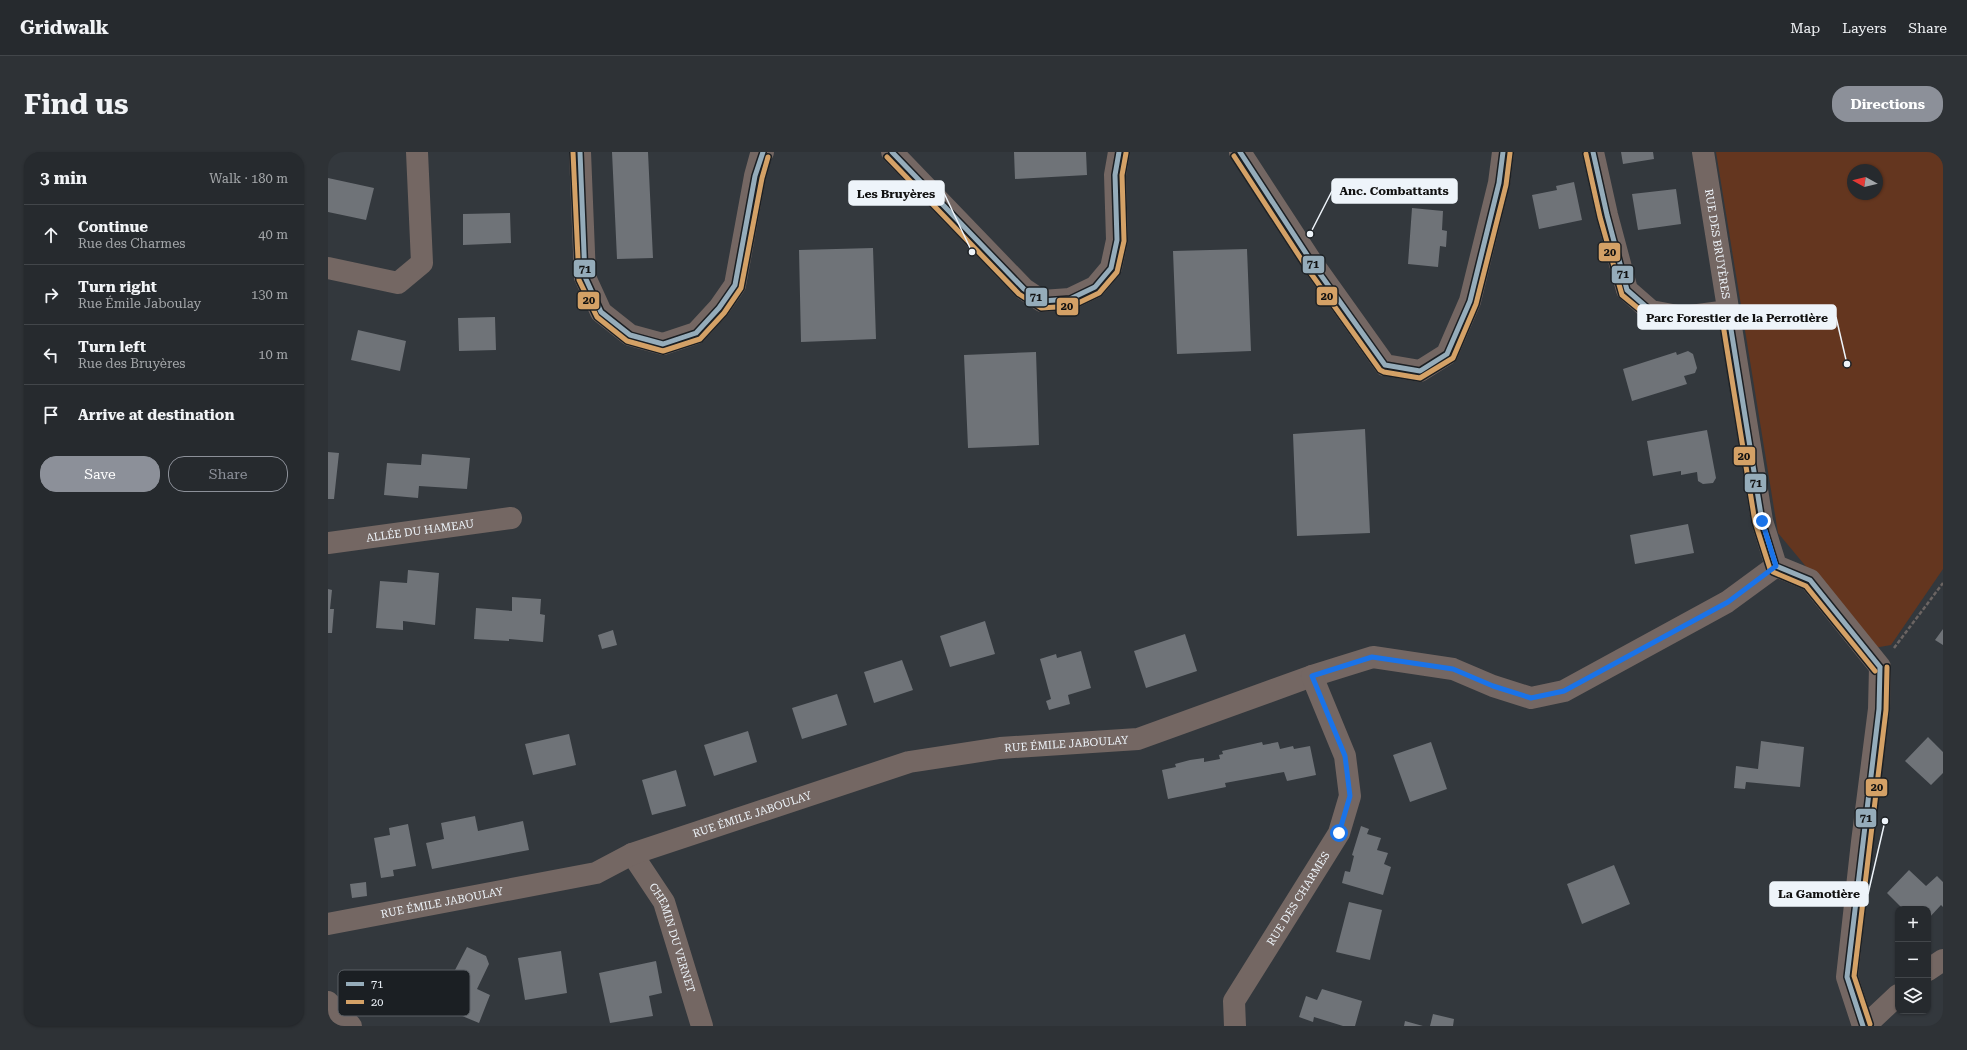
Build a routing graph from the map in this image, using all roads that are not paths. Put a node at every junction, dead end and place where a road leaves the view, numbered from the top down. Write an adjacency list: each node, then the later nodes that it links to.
1 (417, 152): 10 (street)
2 (580, 152): 3 (street)
3 (763, 152)
4 (892, 152): 5 (street)
5 (1119, 152)
6 (1240, 152): 7 (street)
7 (1503, 152)
8 (1593, 152): 11 (street)
9 (1703, 152): 11 (street, RUE DES BRUYÈRES)
10 (328, 268)
11 (1728, 310): 14 (street, RUE DES BRUYÈRES)
12 (511, 518): 13 (street, ALLÉE DU HAMEAU)
13 (328, 543)
14 (1776, 566): 15 (street, RUE ÉMILE JABOULAY); 27 (street)
15 (1312, 676): 16 (street, RUE ÉMILE JABOULAY); 26 (street, RUE DES CHARMES)
16 (632, 854): 17 (street, RUE ÉMILE JABOULAY); 25 (street, CHEMIN DU VERNET)
17 (328, 924)
18 (1943, 960): 19 (street)
19 (1931, 968)
20 (1895, 998): 27 (street)
21 (328, 1002): 22 (street)
22 (338, 1012)
23 (341, 1016): 24 (street)
24 (351, 1026)
25 (702, 1026)
26 (1235, 1026)
27 (1864, 1026)

